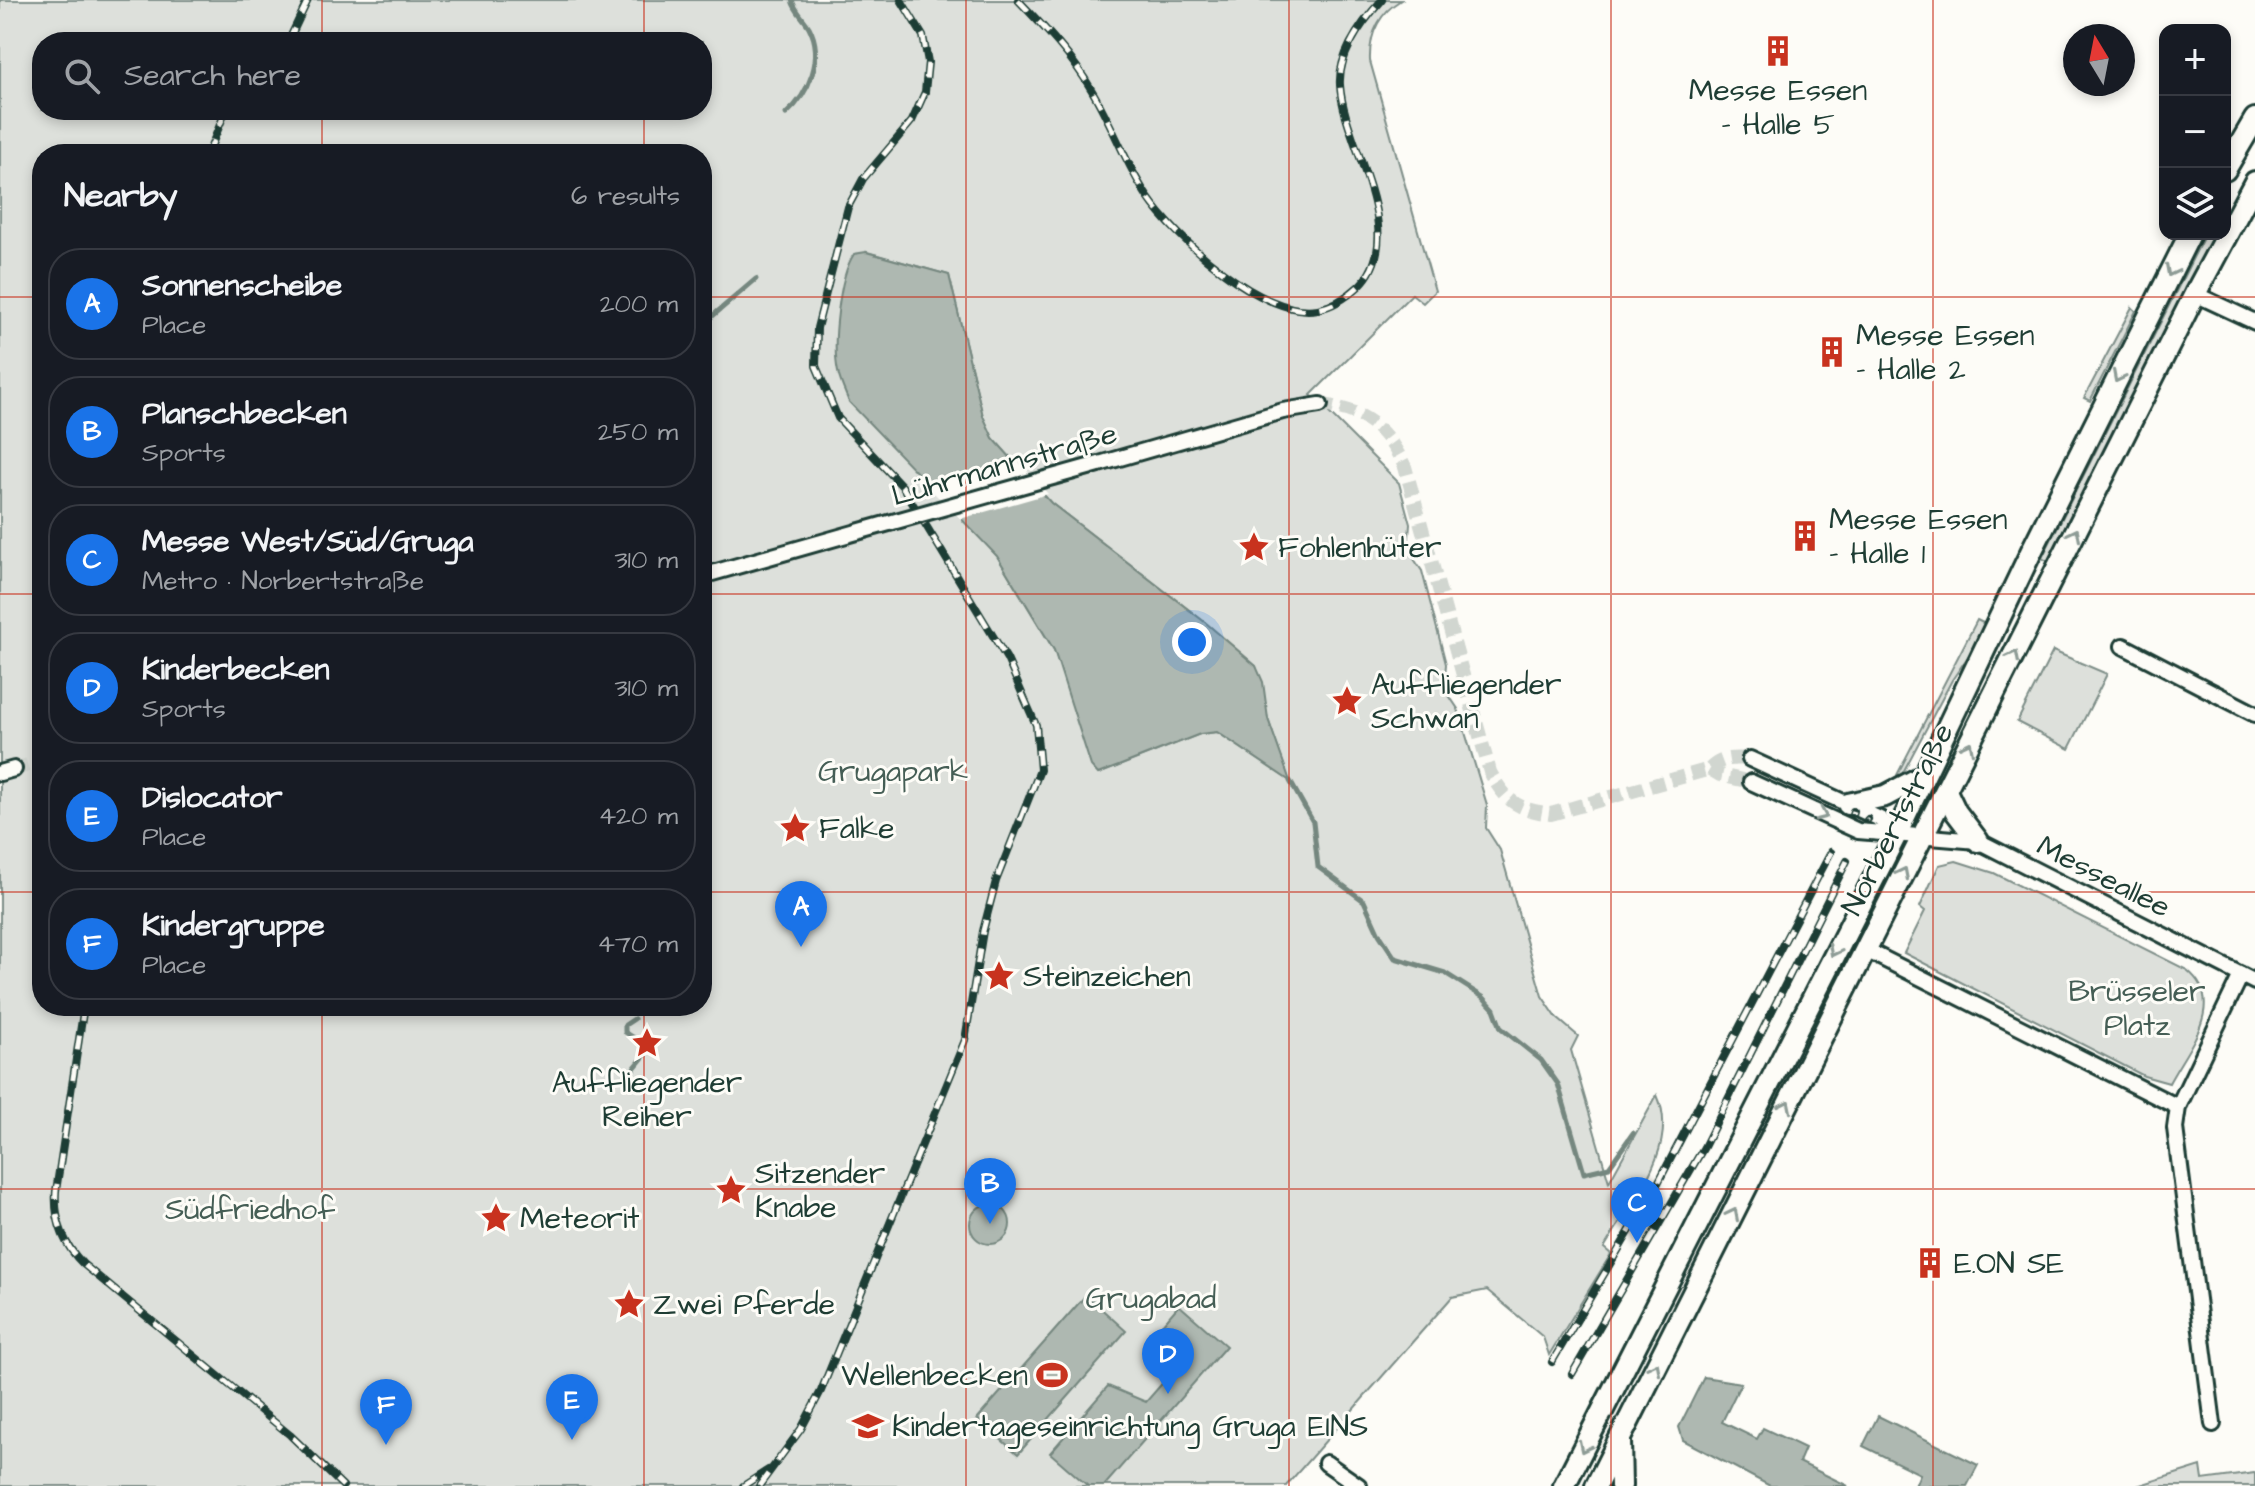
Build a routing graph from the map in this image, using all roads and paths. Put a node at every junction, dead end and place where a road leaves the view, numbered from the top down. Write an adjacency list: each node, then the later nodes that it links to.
1 (2255, 119): 2 (main road)
2 (2226, 168)
3 (2255, 182): 5 (main road, Norbertstraße)
4 (2187, 240): 12 (main road, Norbertstraße, one-way to 12)
5 (2195, 294): 6 (street); 14 (main road, Norbertstraße, one-way to 5)
6 (2255, 322)
7 (1320, 405): 8 (street, Lührmannstraße, bridge)
8 (712, 573)
9 (2123, 646): 10 (street)
10 (2255, 714)
11 (1750, 759): 15 (street)
12 (1921, 777): 15 (main road); 16 (main road, Norbertstraße)
13 (1751, 782): 16 (street, one-way to 16)
14 (1946, 791): 17 (main road, Norbertstraße); 18 (main road)
15 (1848, 804): 16 (street)
16 (1897, 833): 17 (street); 27 (main road, Norbertstraße, one-way to 27)
17 (1923, 835): 18 (street, Messeallee); 19 (main road, Norbertstraße, one-way to 17)
18 (1978, 841): 20 (street, Messeallee)
19 (1864, 949): 22 (street); 24 (main road, Norbertstraße, one-way to 19)
20 (2241, 975): 21 (street, Messeallee); 22 (street)
21 (2255, 982)
22 (2178, 1107): 23 (street)
23 (2213, 1424)
24 (1620, 1437): 28 (main road, Norbertstraße); 29 (main road)
25 (1326, 1463): 26 (street)
26 (1359, 1486)
27 (1564, 1486)
28 (1596, 1486)
29 (1621, 1486)

